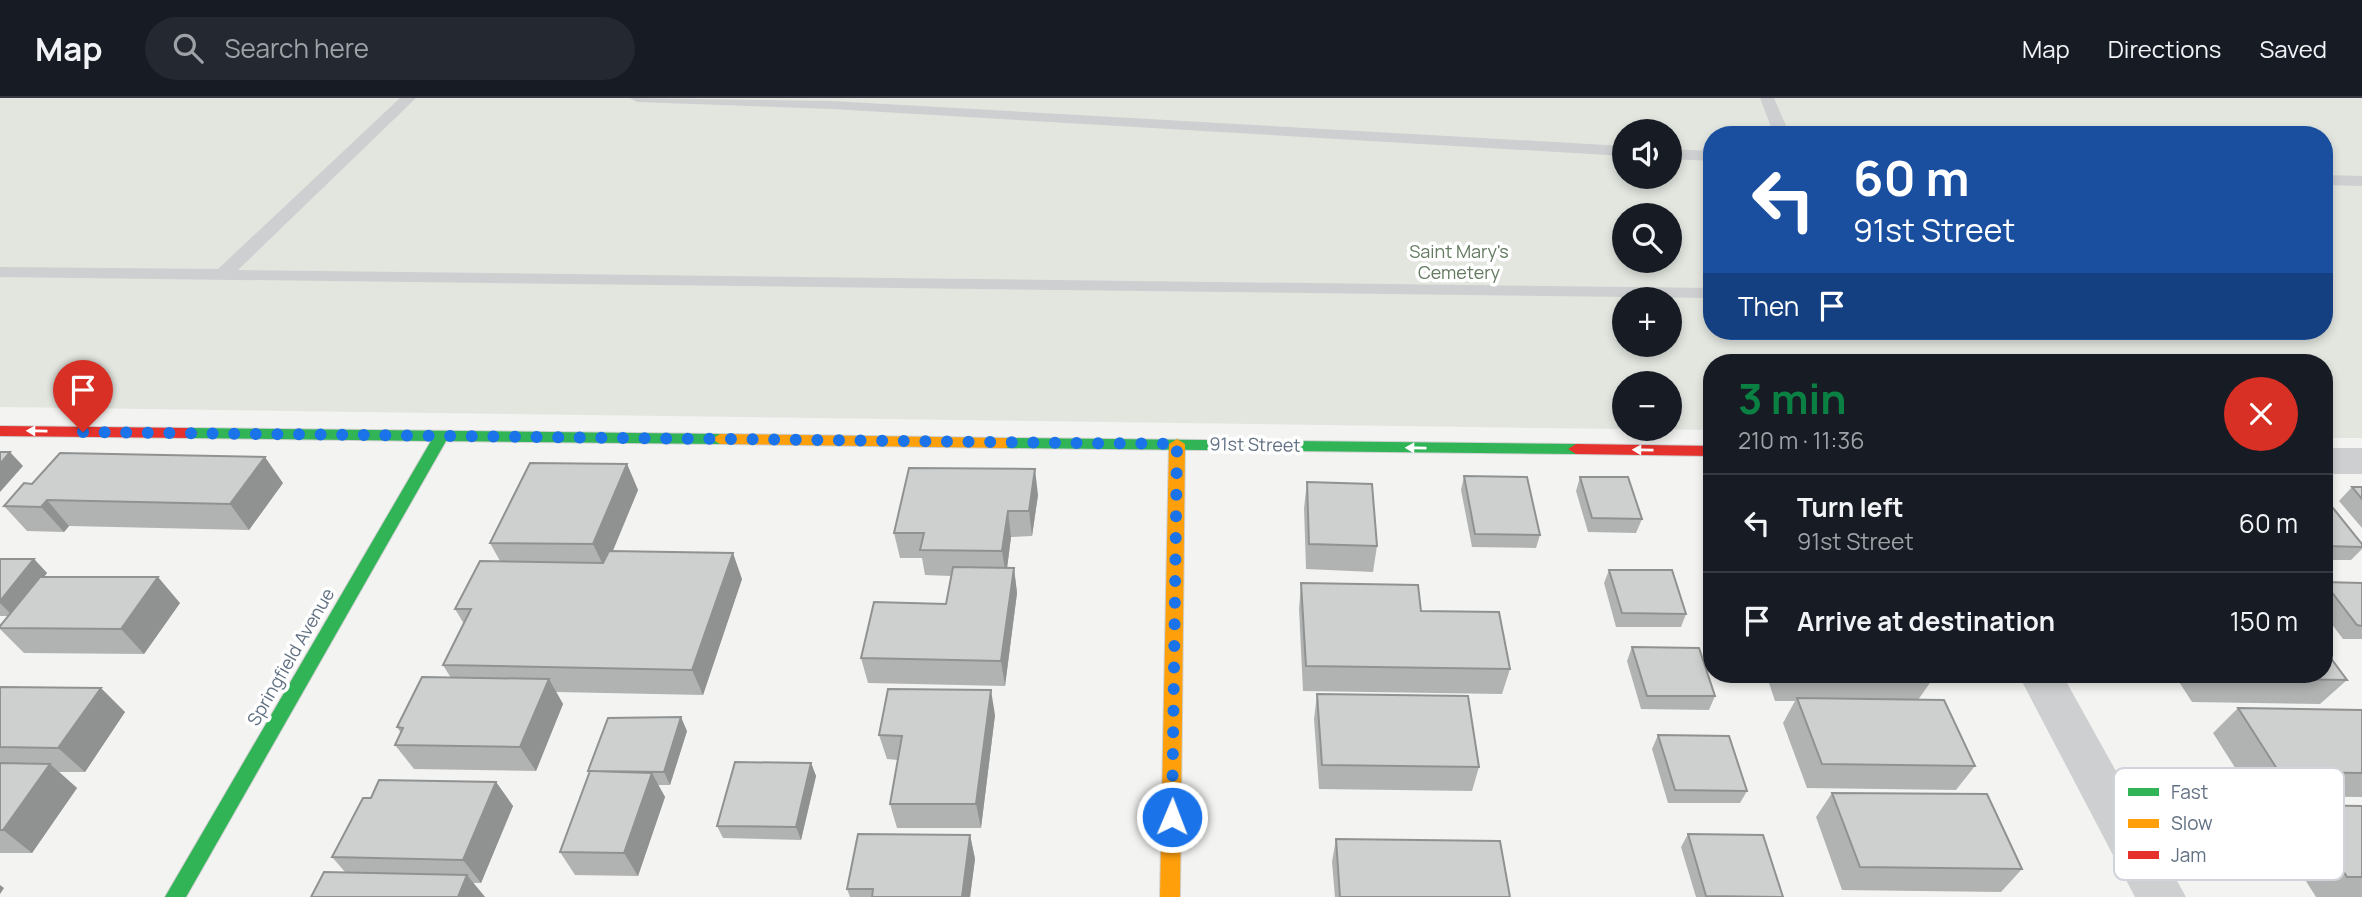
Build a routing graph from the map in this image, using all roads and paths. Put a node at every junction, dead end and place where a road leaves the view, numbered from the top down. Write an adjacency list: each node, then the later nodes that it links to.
1 (409, 98): 11 (lane)
2 (637, 98): 5 (lane)
3 (1767, 98): 4 (lane)
4 (1778, 126)
5 (1612, 150)
6 (1682, 155): 7 (lane)
7 (1703, 156)
8 (2333, 180): 9 (lane)
9 (2362, 181)
10 (0, 272): 11 (lane)
11 (222, 275): 12 (lane)
12 (1703, 293)
13 (0, 430): 14 (street, 91st Street, one-way to 13)
14 (441, 436): 15 (street, 91st Street); 22 (street, Springfield Avenue)
15 (1177, 444): 16 (street, 91st Street, one-way to 15); 23 (street)
16 (1703, 451)
17 (2333, 461): 18 (street)
18 (2362, 461)
19 (2045, 683): 20 (street)
20 (2114, 810)
21 (2152, 880): 24 (street)
22 (175, 897)
23 (1170, 897)
24 (2161, 897)

